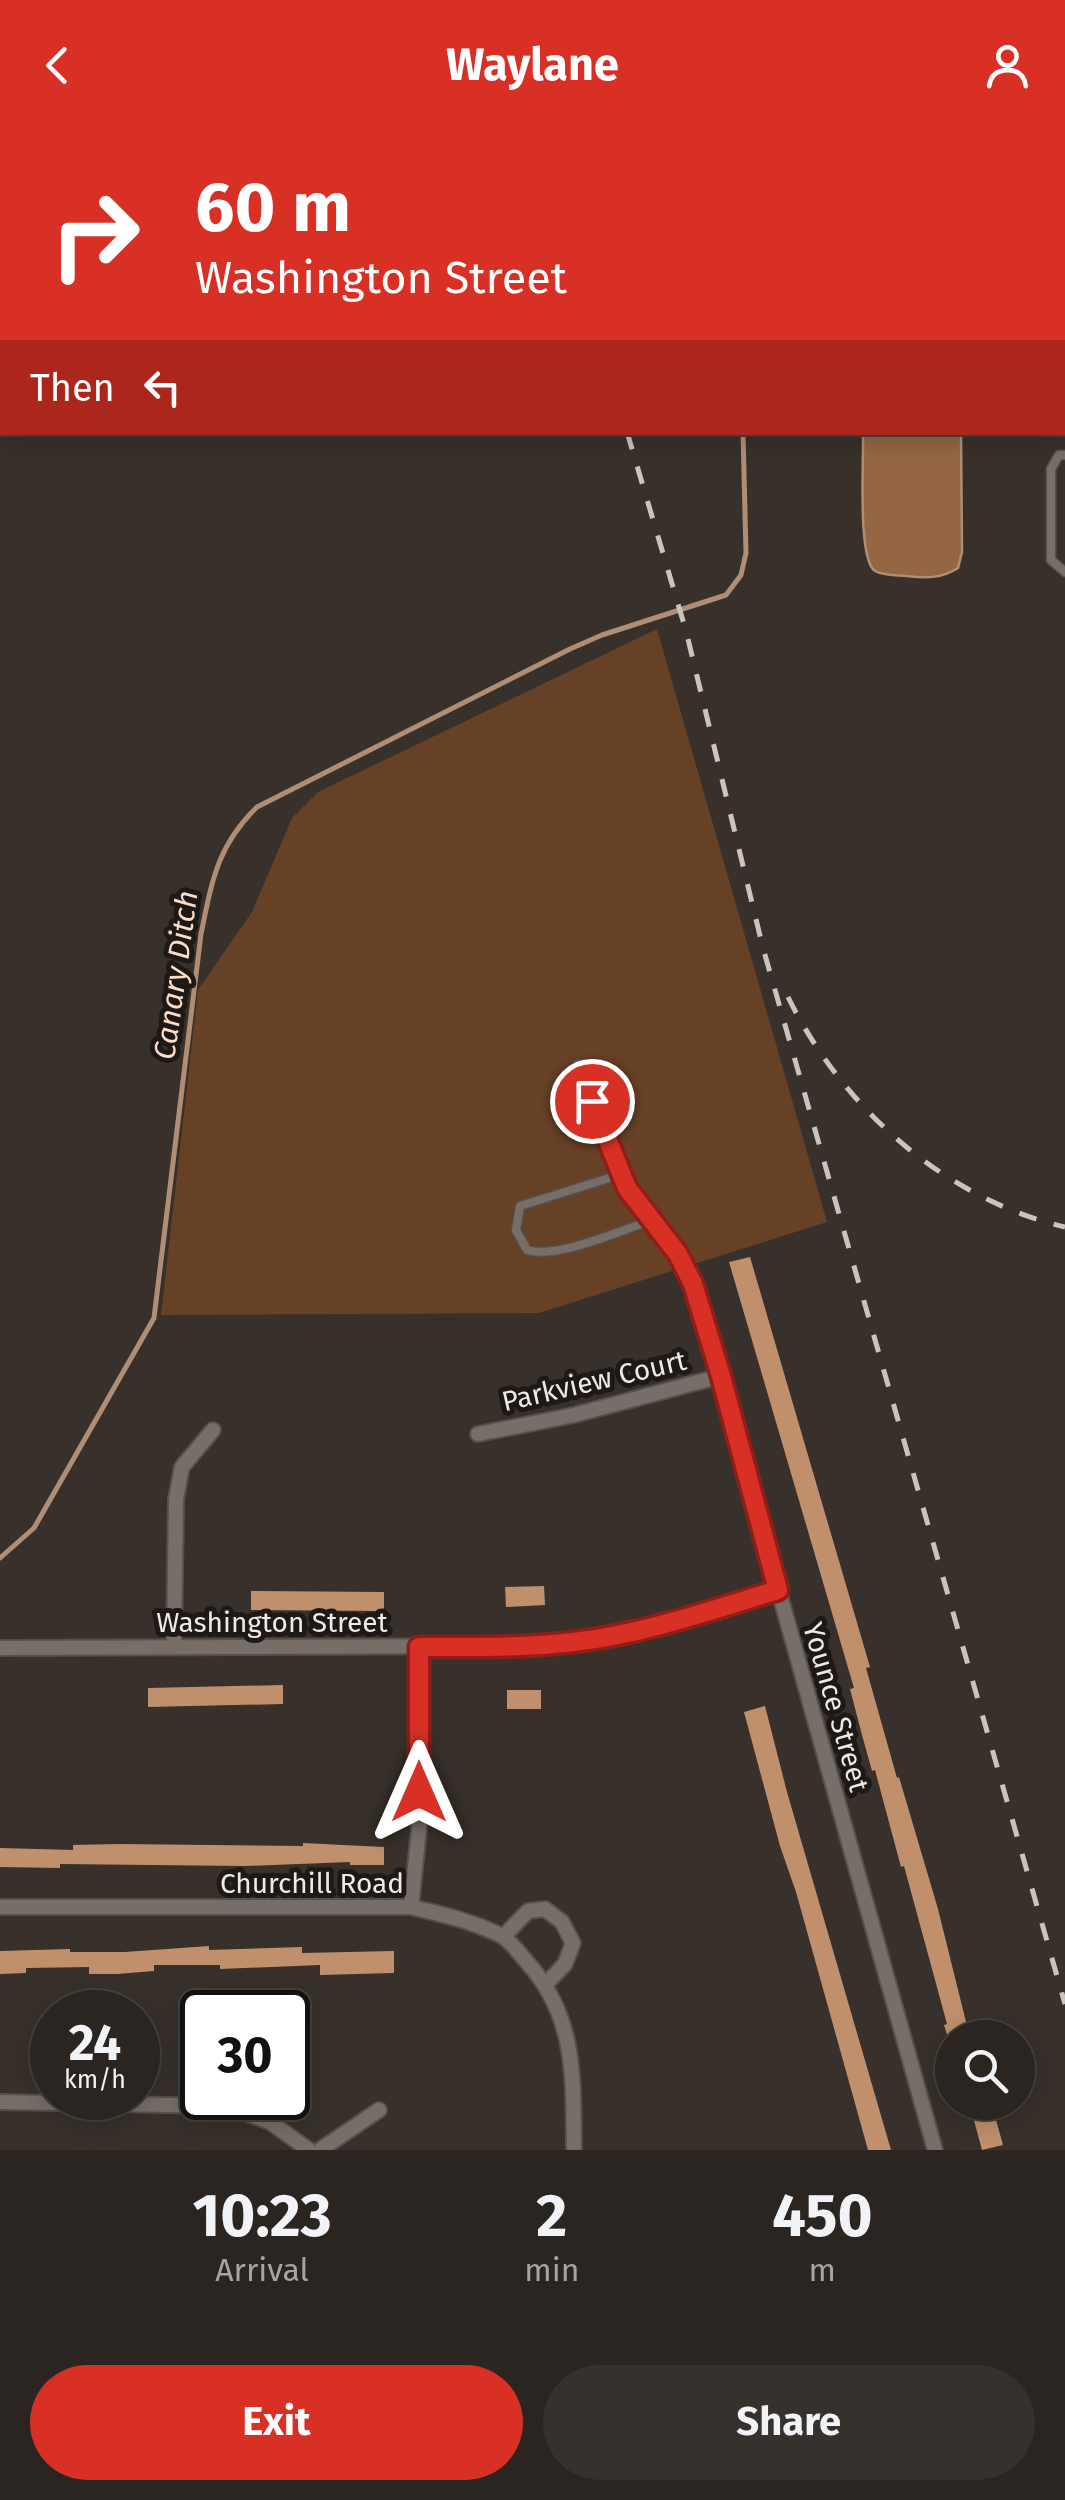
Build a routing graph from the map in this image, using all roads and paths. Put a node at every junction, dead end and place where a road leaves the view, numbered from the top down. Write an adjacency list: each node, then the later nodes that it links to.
1 (1065, 455): 2 (lane)
2 (1065, 572)
3 (579, 1067): 4 (street, Younce Street)
4 (622, 1174): 5 (street, Younce Street); 5 (lane)
5 (650, 1221): 6 (street, Younce Street)
6 (721, 1376): 8 (street, Parkview Court); 9 (street, Younce Street)
7 (213, 1430): 10 (street)
8 (478, 1434)
9 (778, 1590): 11 (street, Washington Street); 22 (street, Younce Street)
10 (174, 1646): 11 (street, Washington Street); 12 (street, Washington Street)
11 (419, 1647): 14 (street)
12 (0, 1648)
13 (0, 1907): 14 (street, Churchill Road)
14 (412, 1907): 15 (street, Churchill Road)
15 (504, 1936): 16 (street, Churchill Road); 16 (street)
16 (546, 1984): 21 (street, Churchill Road)
17 (0, 2102): 19 (street)
18 (379, 2110): 20 (street)
19 (309, 2150)
20 (320, 2150)
21 (574, 2150)
22 (935, 2150)

